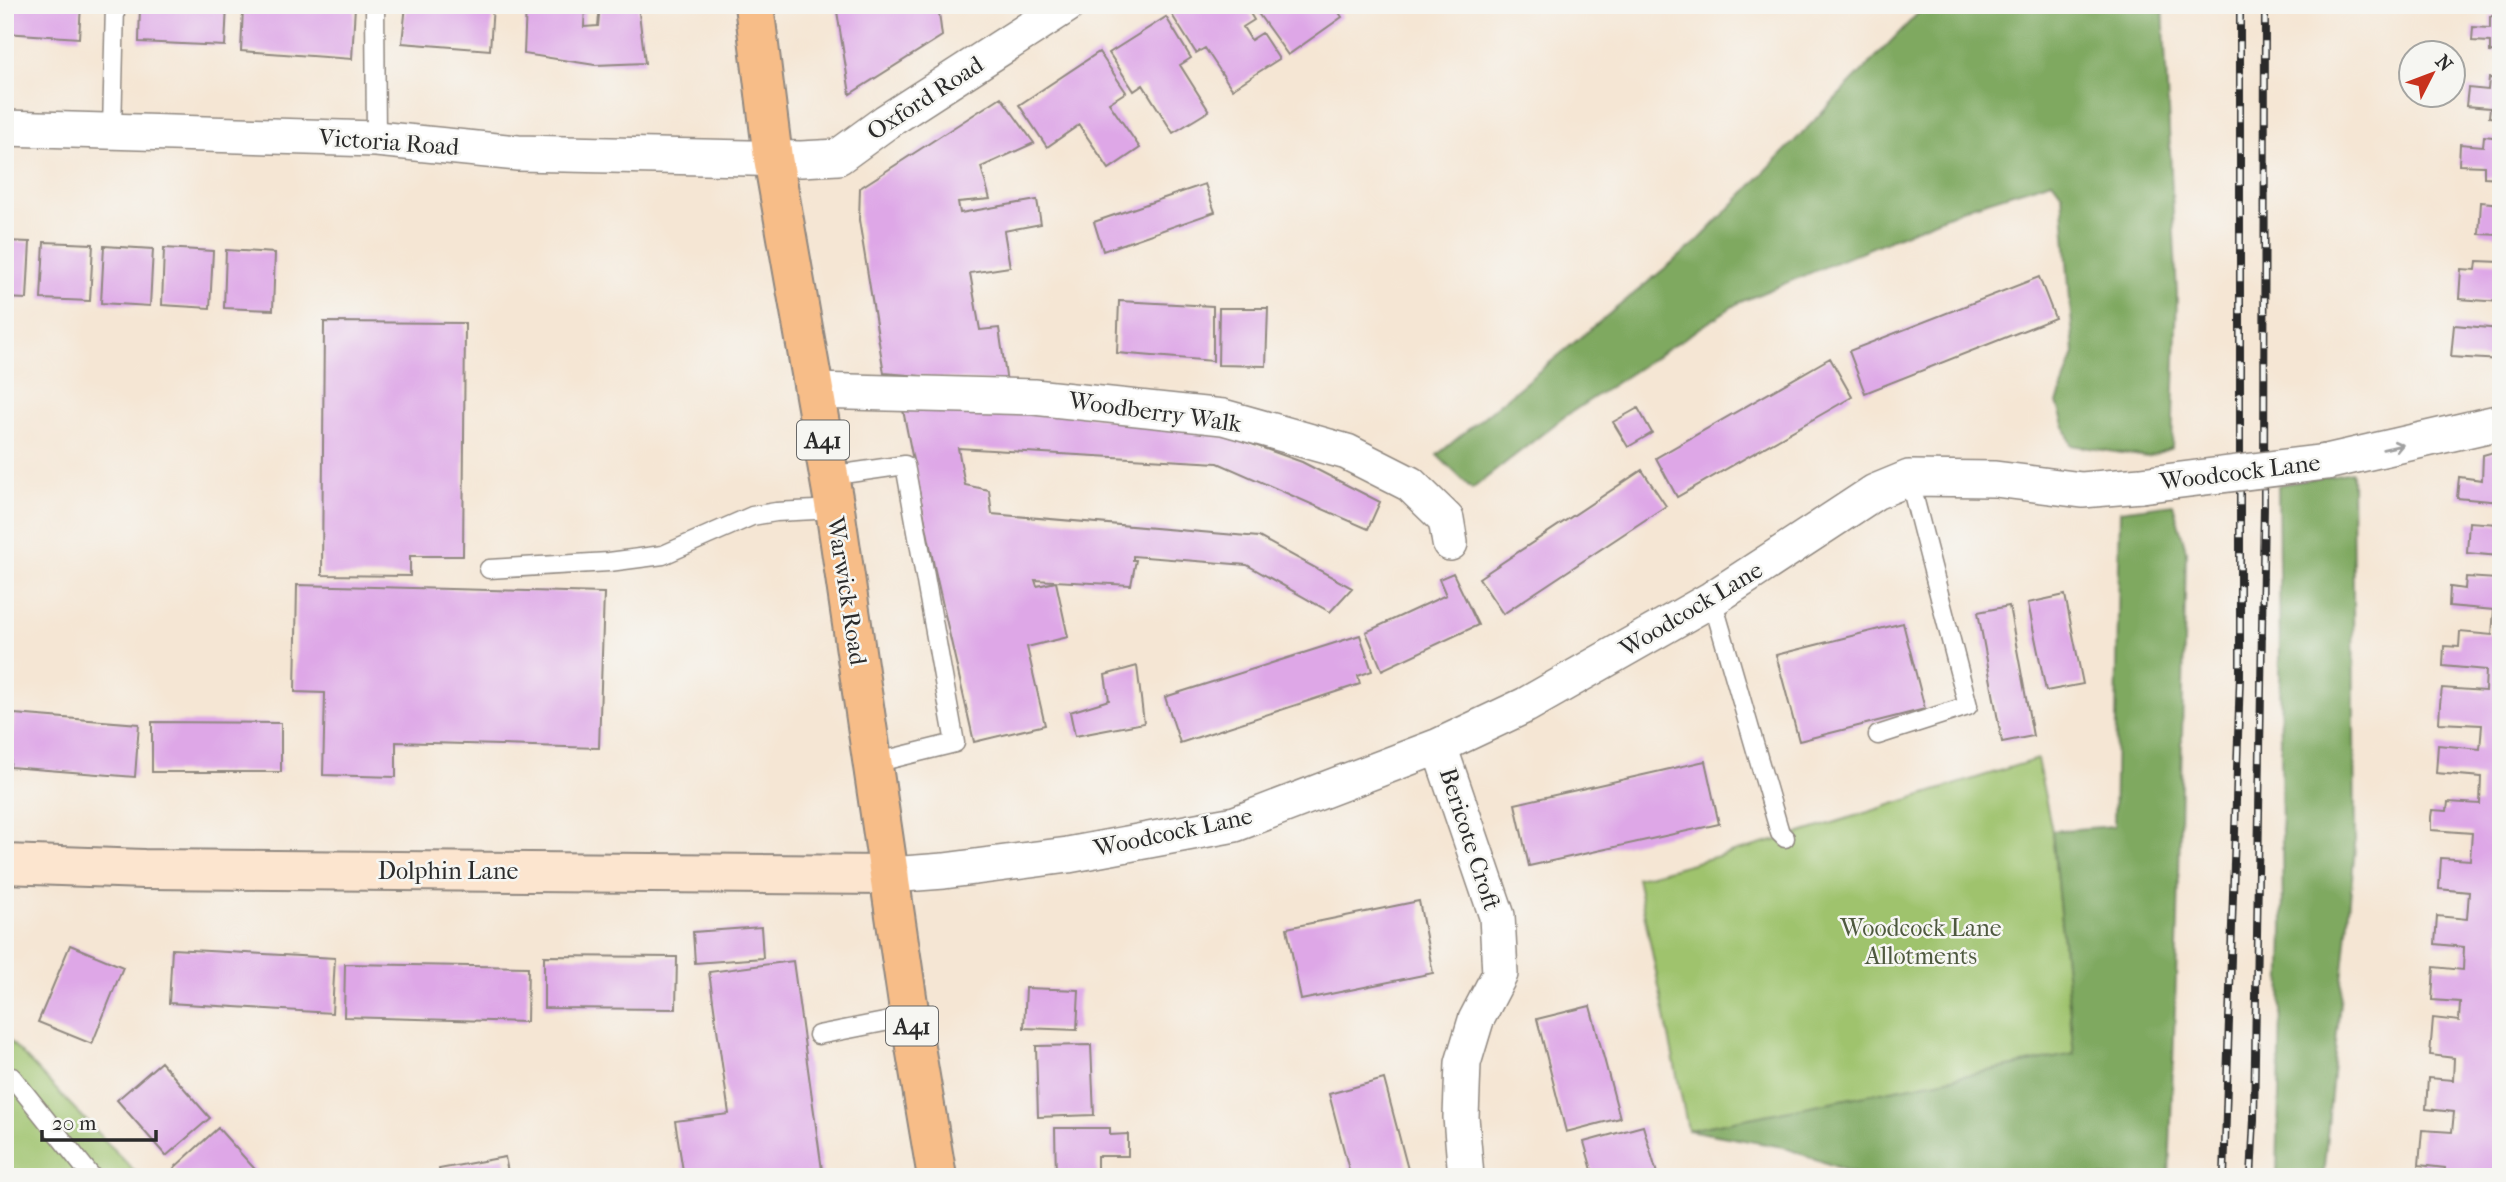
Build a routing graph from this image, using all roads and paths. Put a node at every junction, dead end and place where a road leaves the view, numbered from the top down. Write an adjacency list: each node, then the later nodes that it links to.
1 (115, 5): 6 (lane)
2 (375, 5): 7 (lane)
3 (754, 5): 8 (highway, Warwick Road / A41)
4 (1067, 5): 8 (street, Oxford Road)
5 (5, 128): 6 (street, Victoria Road)
6 (112, 131): 7 (street, Victoria Road)
7 (376, 139): 8 (street, Victoria Road)
8 (773, 158): 9 (highway, Warwick Road / A41)
9 (814, 391): 12 (highway, Warwick Road / A41); 13 (street, Woodberry Walk)
10 (2501, 422): 11 (street, Woodcock Lane, one-way to 10, bridge)
11 (1909, 478): 15 (street, Woodcock Lane); 16 (lane)
12 (832, 493): 14 (lane); 18 (highway, Warwick Road / A41); 18 (lane)
13 (1450, 543)
14 (489, 569)
15 (1712, 599): 17 (street, Woodcock Lane); 19 (lane)
16 (1878, 735)
17 (1439, 746): 21 (street, Woodcock Lane); 27 (street, Bericote Croft)
18 (874, 763): 21 (highway, Warwick Road / A41)
19 (1785, 838)
20 (5, 864): 21 (street, Dolphin Lane)
21 (890, 875): 22 (highway, Warwick Road / A41)
22 (910, 1017): 23 (lane); 26 (highway, Warwick Road / A41)
23 (818, 1035)
24 (12, 1077): 25 (lane)
25 (92, 1177)
26 (937, 1177)
27 (1466, 1177)

